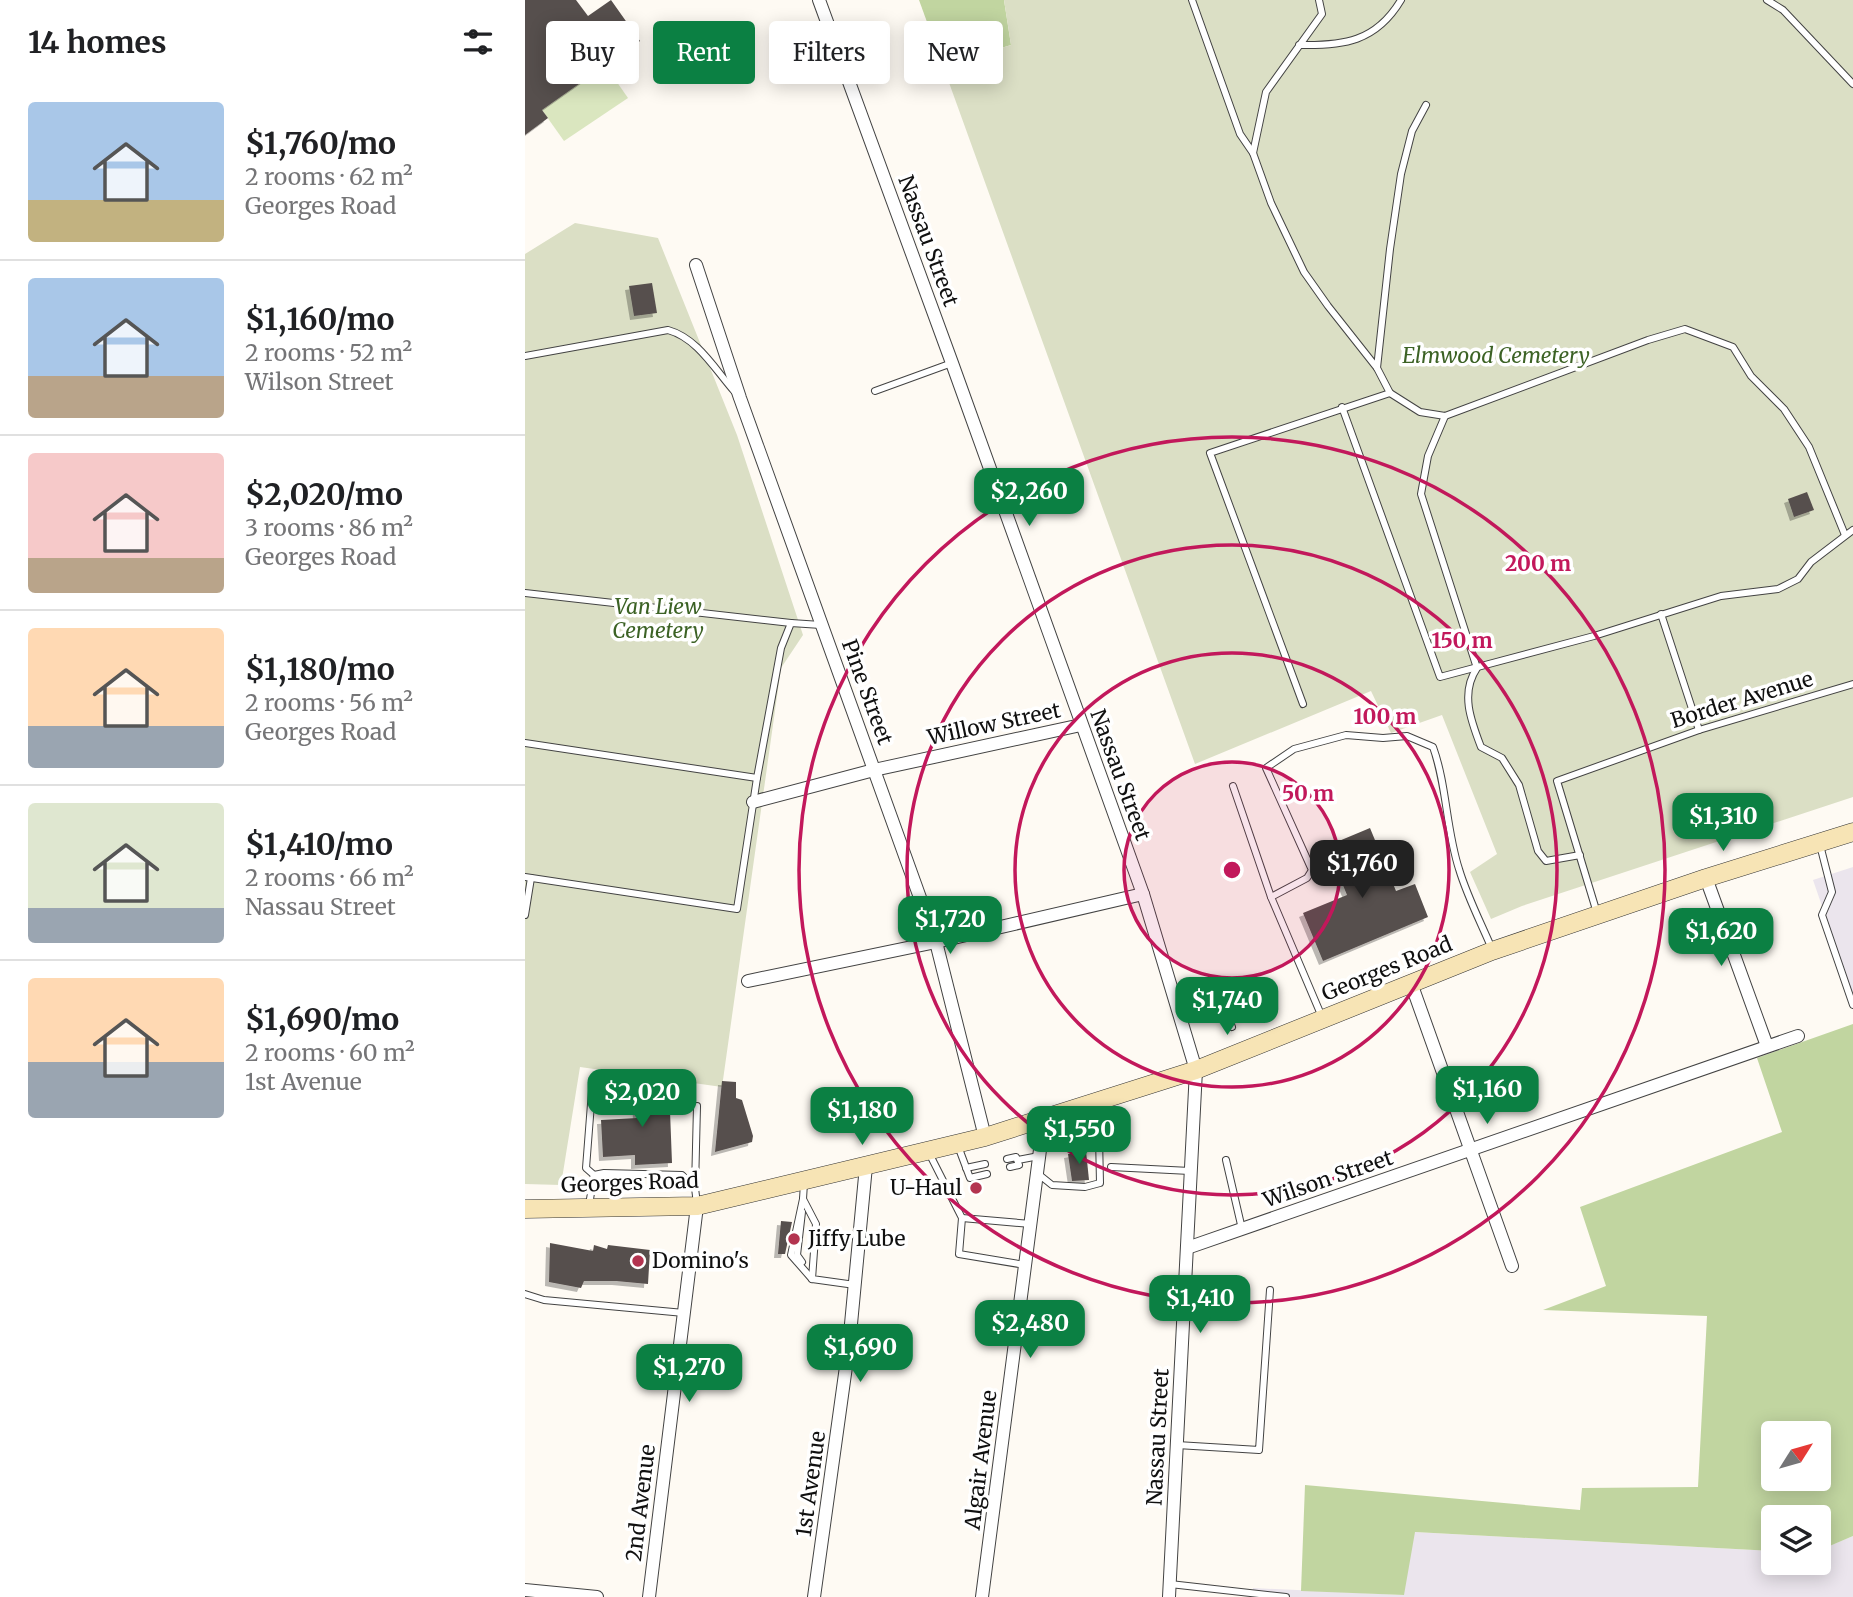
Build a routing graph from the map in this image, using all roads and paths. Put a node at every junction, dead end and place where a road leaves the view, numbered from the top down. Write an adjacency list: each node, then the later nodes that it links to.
1 (819, 0): 12 (street, Nassau Street)
2 (1192, 0): 9 (lane)
3 (1319, 0): 6 (lane)
4 (1401, 0): 6 (lane)
5 (1767, 0): 7 (lane)
6 (1299, 45): 9 (lane)
7 (1853, 84)
8 (1426, 105): 13 (lane)
9 (1253, 153): 13 (lane)
10 (696, 265): 16 (street, Pine Street)
11 (525, 356): 16 (lane)
12 (953, 363): 14 (lane); 28 (street, Nassau Street)
13 (1377, 368): 15 (lane)
14 (875, 391)
15 (1390, 393): 17 (lane); 18 (lane)
16 (740, 398): 24 (street, Pine Street)
17 (1342, 407): 25 (lane); 27 (lane)
18 (1445, 416): 20 (lane); 25 (lane)
19 (1853, 530): 20 (lane)
20 (1845, 535): 22 (lane)
21 (525, 593): 23 (lane)
22 (1661, 614): 25 (lane); 29 (lane)
23 (791, 623): 24 (lane); 32 (lane)
24 (823, 626): 31 (street, Pine Street)
25 (1477, 668): 37 (lane)
26 (1853, 684): 29 (lane, Border Avenue)
27 (1303, 704)
28 (1081, 725): 31 (street, Willow Street); 40 (street, Nassau Street)
29 (1699, 730): 37 (lane, Border Avenue)
30 (525, 743): 32 (lane)
31 (874, 770): 34 (street, Willow Street); 44 (street, Pine Street)
32 (757, 778): 34 (lane)
33 (1233, 786): 41 (lane)
34 (753, 802): 38 (lane)
35 (1853, 832): 36 (street, Georges Road)
36 (1819, 843): 39 (street, Georges Road); 49 (lane)
37 (1580, 855): 42 (lane)
38 (528, 877): 43 (lane)
39 (1706, 878): 42 (street, Georges Road); 53 (street)
40 (1143, 894): 44 (street); 48 (street, Nassau Street)
41 (1271, 897): 45 (lane); 50 (lane)
42 (1598, 914): 45 (street, Georges Road)
43 (525, 915)
44 (936, 942): 46 (street); 59 (street, Pine Street)
45 (1492, 951): 47 (street, Georges Road)
46 (748, 981)
47 (1411, 983): 50 (street, Georges Road); 61 (street)
48 (1176, 1005): 51 (lane); 54 (street, Nassau Street)
49 (1853, 1005)
50 (1322, 1019): 54 (street, Georges Road)
51 (1232, 1027)
52 (1798, 1036): 53 (street, Wilson Street)
53 (1767, 1046): 61 (street, Wilson Street)
54 (1196, 1070): 56 (street, Georges Road); 72 (street, Nassau Street)
55 (592, 1091): 75 (lane)
56 (1095, 1103): 58 (street, Georges Road); 73 (lane)
57 (697, 1106): 76 (lane)
58 (1044, 1119): 59 (street, Georges Road); 63 (street, Algair Avenue)
59 (985, 1137): 60 (street, Georges Road)
60 (957, 1144): 62 (street, Georges Road); 71 (lane)
61 (1471, 1150): 83 (street, Wilson Street); 86 (street)
62 (928, 1151): 68 (street, Georges Road); 81 (lane)
63 (1039, 1156): 65 (lane); 73 (street, Algair Avenue)
64 (1007, 1159): 65 (lane)
65 (1018, 1160): 69 (lane)
66 (1226, 1160): 83 (lane)
67 (985, 1164): 71 (lane)
68 (866, 1166): 77 (street, Georges Road); 88 (street, 1st Avenue)
69 (1010, 1167)
70 (1111, 1167): 72 (lane)
71 (966, 1168): 74 (lane)
72 (1190, 1171): 84 (street, Nassau Street)
73 (1037, 1173): 82 (street, Algair Avenue)
74 (987, 1174)
75 (594, 1175): 76 (lane); 80 (lane)
76 (695, 1188): 78 (lane)
77 (803, 1191): 78 (street, Georges Road); 87 (lane); 87 (lane)
78 (697, 1206): 80 (street, Georges Road); 91 (street, 2nd Avenue)
79 (525, 1209): 80 (street, Georges Road)
80 (589, 1209)
81 (962, 1218): 82 (lane); 85 (lane)
82 (1031, 1224): 85 (street, Algair Avenue)
83 (1242, 1229): 84 (street, Wilson Street)
84 (1187, 1248): 92 (street, Nassau Street)
85 (1025, 1265): 99 (street, Algair Avenue)
86 (1512, 1266)
87 (812, 1279): 88 (lane)
88 (855, 1284): 98 (street, 1st Avenue)
89 (1270, 1290): 92 (lane)
90 (525, 1294): 91 (lane)
91 (684, 1313): 97 (street, 2nd Avenue)
92 (1177, 1445): 94 (street, Nassau Street)
93 (525, 1590): 96 (street)
94 (1170, 1590): 95 (lane)
95 (1269, 1596): 100 (lane)
96 (597, 1597)
97 (649, 1597)
98 (814, 1597)
99 (982, 1597)
100 (1286, 1597)

